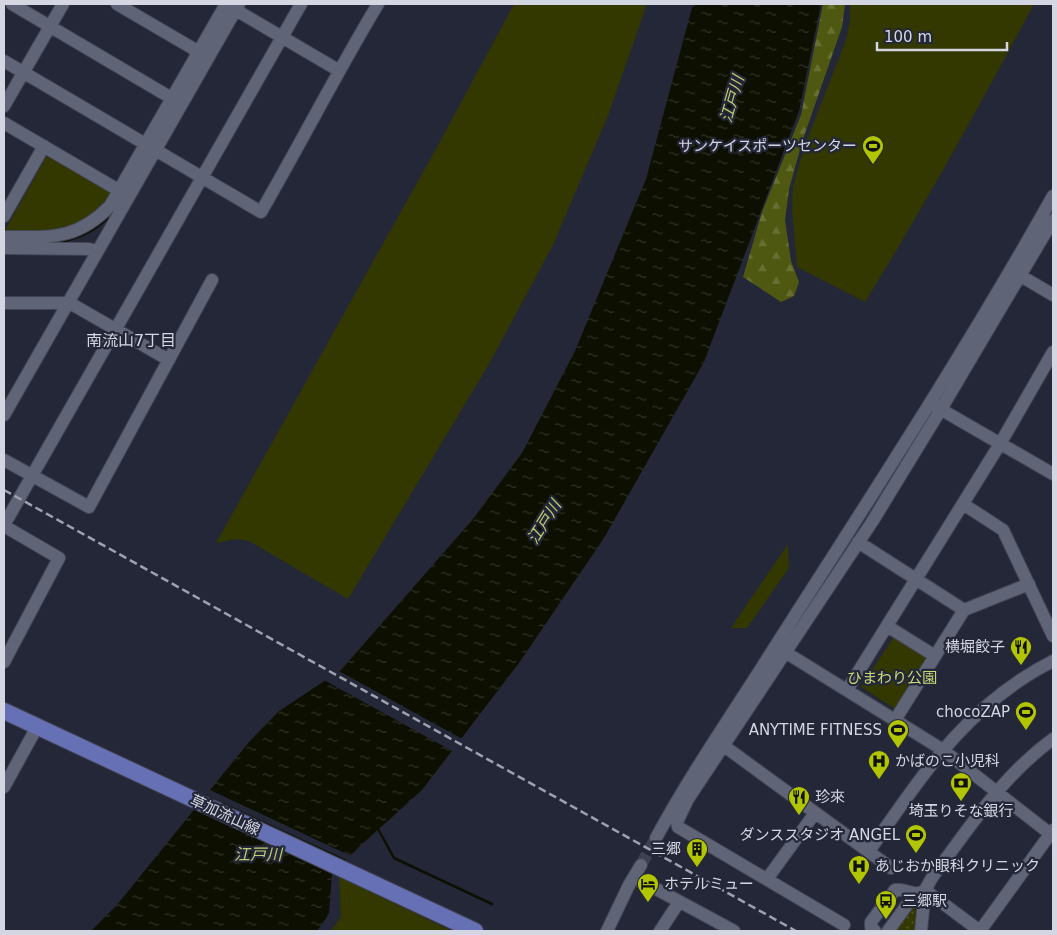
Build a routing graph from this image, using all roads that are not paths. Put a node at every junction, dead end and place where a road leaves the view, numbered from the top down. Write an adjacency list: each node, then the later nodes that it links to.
1 (12, 4): 7 (street)
2 (64, 4): 7 (street)
3 (117, 4): 9 (street)
4 (301, 4): 8 (street)
5 (378, 4): 11 (street)
6 (230, 5): 8 (street); 9 (street); 17 (street)
7 (50, 26): 12 (street); 13 (street)
8 (282, 38): 11 (street); 18 (street)
9 (199, 52): 13 (street)
10 (4, 61): 12 (street)
11 (338, 70): 18 (street)
12 (23, 72): 14 (street); 17 (street)
13 (173, 99): 17 (street)
14 (4, 106)
15 (4, 123): 16 (street)
16 (44, 146): 19 (street); 21 (street)
17 (151, 148): 18 (street); 19 (street); 25 (street)
18 (202, 178): 31 (street)
19 (120, 191): 23 (street)
20 (1053, 196): 34 (street)
21 (4, 216)
22 (1053, 220): 26 (street)
23 (4, 237)
24 (4, 248): 25 (street)
25 (97, 251): 30 (street)
26 (1021, 276): 28 (street); 34 (street)
27 (212, 280): 33 (street)
28 (1053, 295)
29 (4, 303): 30 (street)
30 (68, 303): 31 (street); 35 (street)
31 (116, 329): 33 (street); 39 (street)
32 (1053, 352): 36 (street)
33 (169, 360): 39 (street)
34 (936, 406): 36 (street); 42 (street); 63 (street)
35 (4, 415)
36 (1000, 444): 38 (street); 40 (street)
37 (4, 460): 39 (street)
38 (1053, 474)
39 (32, 475): 41 (street)
40 (963, 504): 43 (street); 44 (street)
41 (4, 526): 51 (street)
42 (858, 542): 43 (street); 48 (street)
43 (916, 579): 45 (street); 46 (street)
44 (1029, 584): 45 (street); 47 (street)
45 (964, 610): 49 (street)
46 (887, 626): 49 (street); 52 (street)
47 (1053, 636)
48 (785, 652): 52 (street); 57 (street)
49 (935, 656): 54 (street)
50 (1053, 661): 58 (street)
51 (4, 662)
52 (847, 690): 54 (street)
53 (4, 711): 55 (main road, 草加流山線)
54 (895, 720): 58 (street)
55 (41, 729): 59 (street); 72 (main road, 草加流山線)
56 (1053, 740): 60 (street)
57 (724, 746): 61 (street); 68 (street)
58 (943, 750): 60 (street); 64 (street)
59 (4, 787)
60 (996, 792): 62 (street); 69 (street)
61 (815, 813): 64 (street); 68 (street)
62 (1052, 833): 79 (street)
63 (656, 838)
64 (868, 851): 66 (street)
65 (641, 865): 67 (street)
66 (891, 868)
67 (634, 877): 70 (street); 73 (street)
68 (767, 879): 71 (street)
69 (920, 892): 76 (street); 77 (street); 78 (street); 79 (street)
70 (678, 902): 74 (street); 75 (street)
71 (844, 925)
72 (475, 931)
73 (607, 931)
74 (660, 931)
75 (734, 931)
76 (875, 931)
77 (888, 931)
78 (921, 931)
79 (980, 931)

